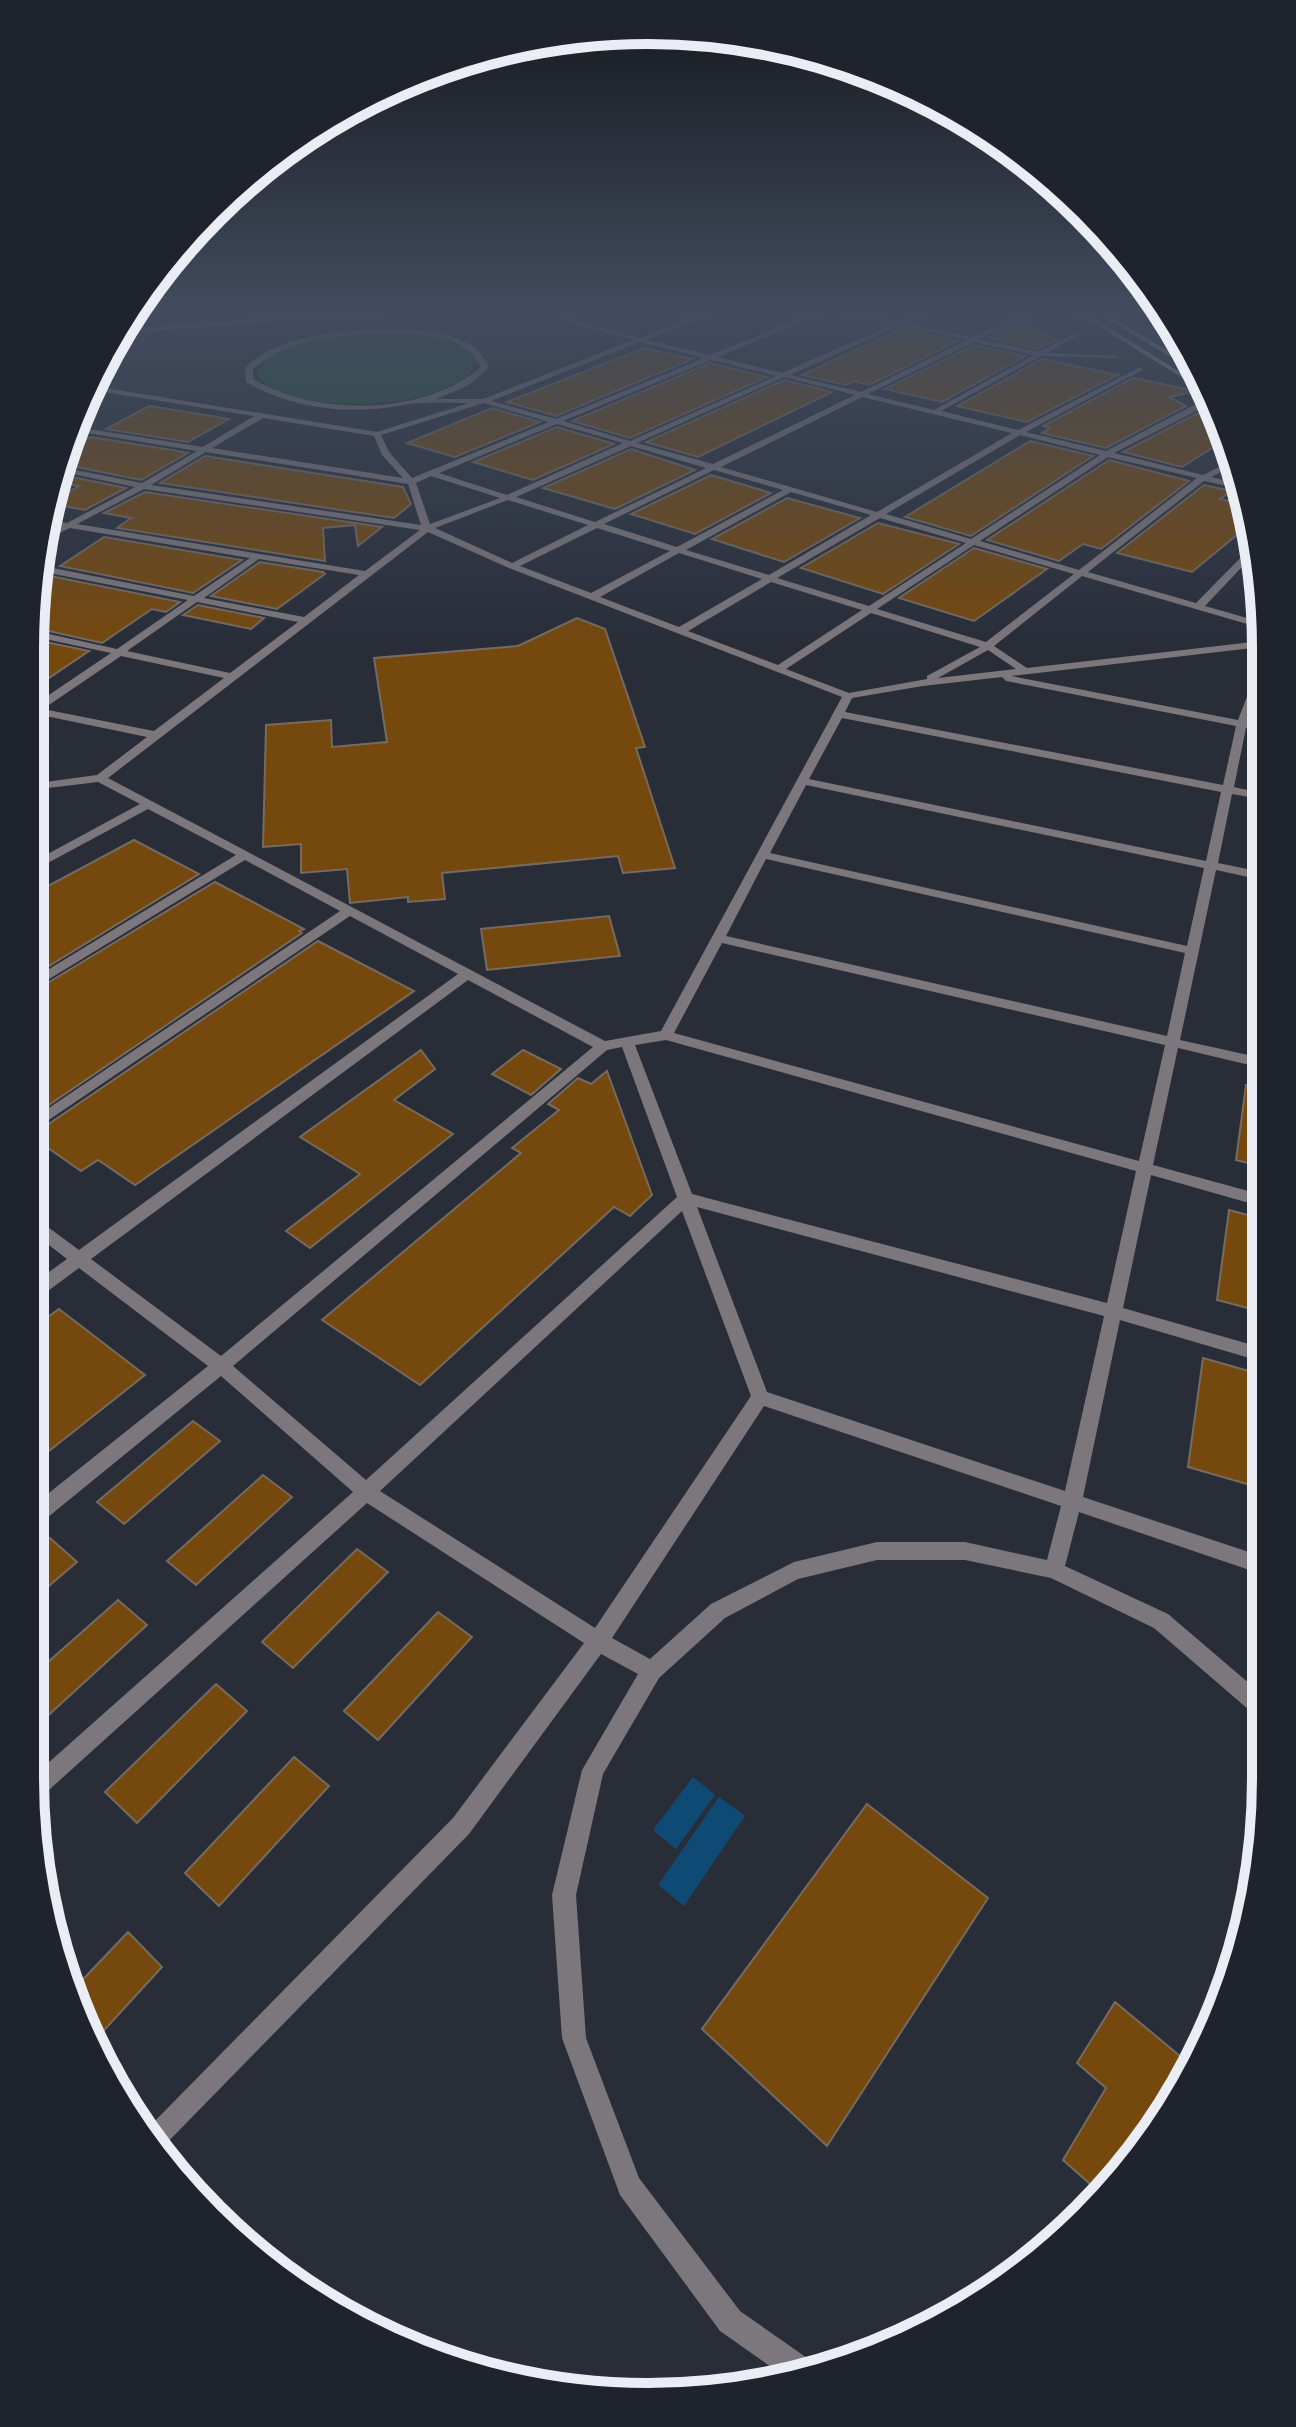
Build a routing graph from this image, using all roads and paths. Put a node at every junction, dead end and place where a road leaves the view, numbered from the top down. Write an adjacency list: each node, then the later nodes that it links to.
1 (253, 421): 14 (street)
2 (296, 421): 12 (street)
3 (418, 421): 12 (street)
4 (555, 421): 13 (street); 19 (street)
5 (678, 421): 13 (street)
6 (806, 421): 16 (street)
7 (972, 421): 11 (street)
8 (1040, 421): 11 (street)
9 (1170, 421): 15 (street)
10 (85, 430): 14 (street)
11 (1018, 433): 15 (street); 26 (street)
12 (377, 434): 21 (street)
13 (629, 443): 16 (street); 25 (street)
14 (203, 449): 21 (street); 23 (street)
15 (1105, 455): 20 (street); 32 (street)
16 (712, 467): 24 (street); 28 (street)
17 (1224, 467): 20 (street)
18 (71, 471): 23 (street)
19 (432, 474): 21 (street); 25 (street)
20 (1201, 479): 22 (street); 38 (street)
21 (411, 482): 30 (street)
22 (1229, 484)
23 (143, 486): 29 (street); 30 (street)
24 (790, 489): 26 (street); 33 (street)
25 (509, 497): 28 (street); 30 (street)
26 (881, 515): 32 (street); 40 (street)
27 (57, 524): 29 (street)
28 (593, 525): 33 (street); 36 (street)
29 (71, 526): 31 (street); 34 (street)
30 (427, 528): 36 (street); 39 (street)
31 (55, 533)
32 (976, 543): 38 (street); 44 (street)
33 (678, 552): 40 (street); 41 (street)
34 (255, 558): 39 (street); 42 (street)
35 (1245, 558): 43 (street)
36 (512, 566): 41 (street)
37 (49, 570): 42 (street)
38 (1080, 573): 43 (street); 50 (street)
39 (368, 574): 45 (street)
40 (767, 579): 44 (street); 47 (street)
41 (592, 597): 47 (street)
42 (194, 600): 45 (street); 51 (street)
43 (1198, 607): 46 (street)
44 (872, 610): 50 (street); 52 (street)
45 (307, 621): 55 (street)
46 (1251, 622)
47 (680, 631): 52 (street)
48 (44, 636): 51 (street)
49 (1252, 645): 53 (street)
50 (988, 646): 53 (street); 56 (street)
51 (118, 653): 55 (street); 59 (street)
52 (779, 669): 57 (street)
53 (1025, 671): 54 (street)
54 (989, 675): 56 (street); 62 (street)
55 (233, 677): 64 (street)
56 (923, 683): 57 (street)
57 (848, 696): 61 (street)
58 (1252, 697): 62 (street)
59 (44, 704)
60 (44, 714): 64 (street)
61 (838, 714): 66 (street); 68 (street)
62 (1242, 724): 63 (street); 68 (street)
63 (1252, 726)
64 (156, 735): 65 (street)
65 (100, 778): 67 (street); 70 (street)
66 (802, 781): 72 (street); 74 (street)
67 (44, 785)
68 (1228, 789): 69 (street); 74 (street)
69 (1252, 794)
70 (148, 804): 71 (street); 73 (street)
71 (245, 855): 76 (street); 80 (street)
72 (763, 855): 77 (street); 78 (street)
73 (44, 861)
74 (1211, 865): 75 (street); 78 (street)
75 (1252, 874)
76 (349, 911): 79 (street); 86 (street)
77 (719, 938): 81 (street); 83 (street)
78 (1192, 951): 83 (street)
79 (467, 974): 84 (street); 91 (street)
80 (44, 978)
81 (666, 1035): 82 (street); 87 (street)
82 (627, 1042): 84 (street); 88 (street)
83 (1172, 1043): 85 (street); 87 (street)
84 (603, 1046): 95 (street)
85 (1252, 1061)
86 (44, 1118)
87 (1142, 1169): 89 (street); 93 (street)
88 (686, 1198): 93 (street); 96 (street); 97 (street)
89 (1252, 1198)
90 (44, 1232): 91 (street)
91 (81, 1259): 92 (street); 95 (street)
92 (44, 1285)
93 (1114, 1312): 94 (street); 98 (street)
94 (1252, 1352)
95 (221, 1366): 97 (street); 99 (street)
96 (760, 1397): 98 (street); 102 (street)
97 (366, 1492): 102 (street); 105 (street)
98 (1072, 1502): 100 (street); 101 (street)
99 (44, 1509)
100 (1252, 1562)
101 (1054, 1570): 103 (street); 104 (street)
102 (598, 1641): 103 (street); 106 (street)
103 (652, 1671): 107 (street)
104 (1252, 1699)
105 (44, 1779)
106 (160, 2134)
107 (792, 2365)

